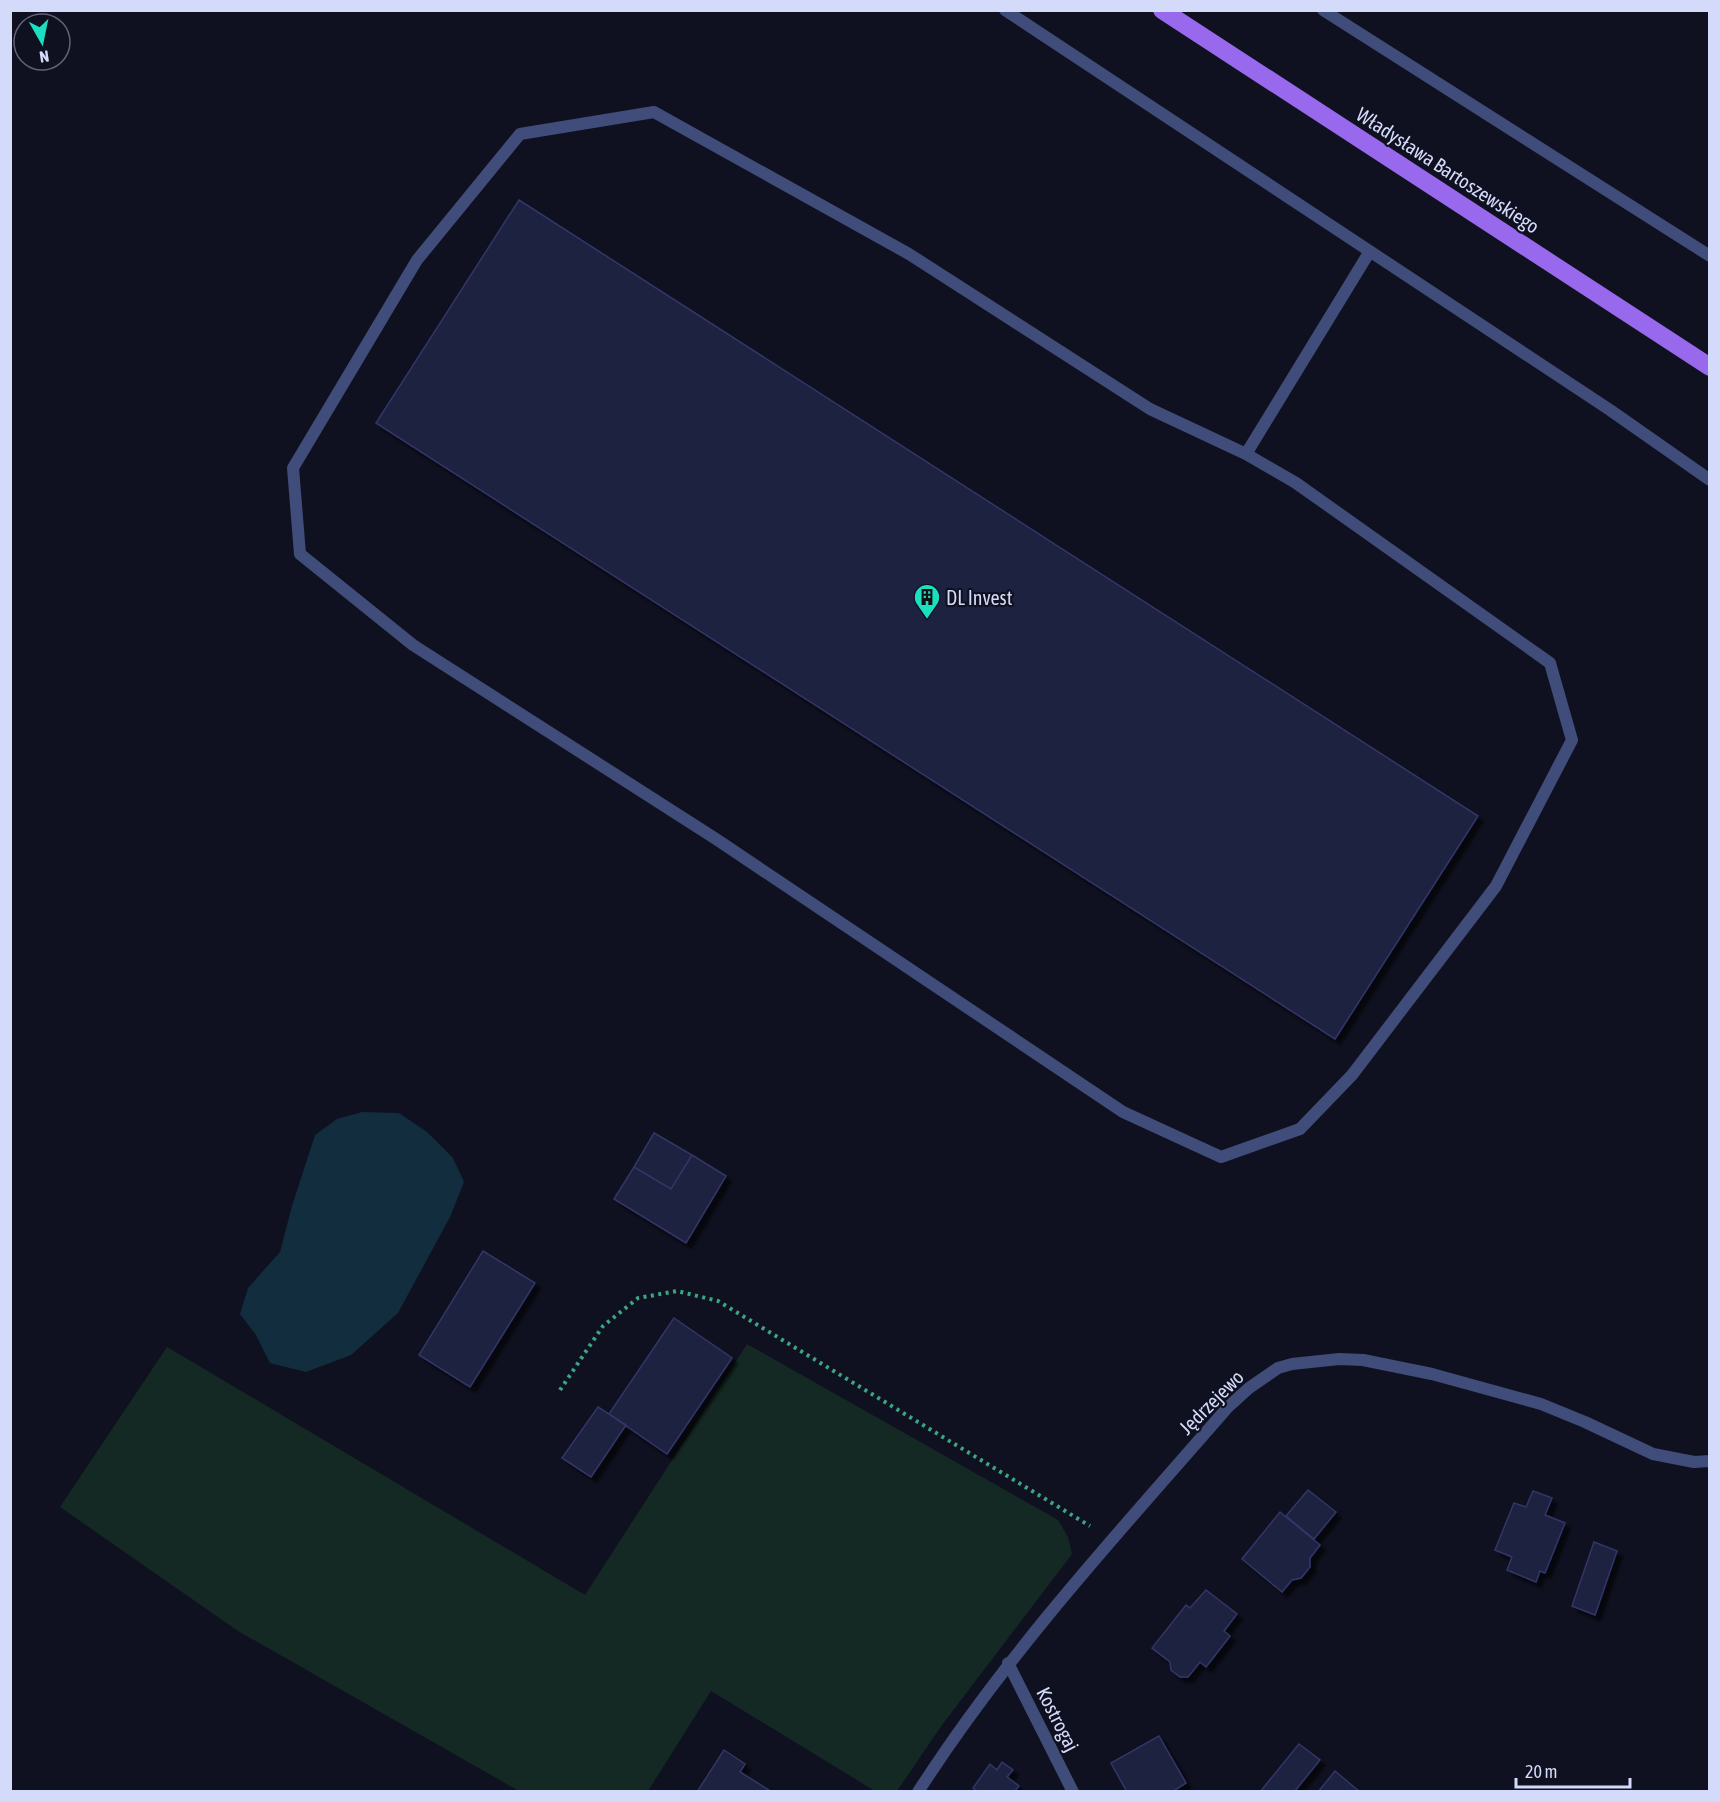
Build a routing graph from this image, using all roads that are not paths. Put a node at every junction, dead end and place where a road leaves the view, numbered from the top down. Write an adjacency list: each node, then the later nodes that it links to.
1 (1005, 10): 4 (street)
2 (1162, 10): 6 (main road, Władysława Bartoszewskiego)
3 (1323, 10): 5 (street)
4 (1370, 252): 7 (street); 8 (street)
5 (1710, 256)
6 (1710, 368)
7 (1245, 454): 7 (street)
8 (1710, 480)
9 (1710, 1461): 10 (street, Jędrzejewo)
10 (1008, 1664): 11 (street, Jędrzejewo); 12 (street, Kostrogaj)
11 (918, 1791)
12 (1072, 1791)

